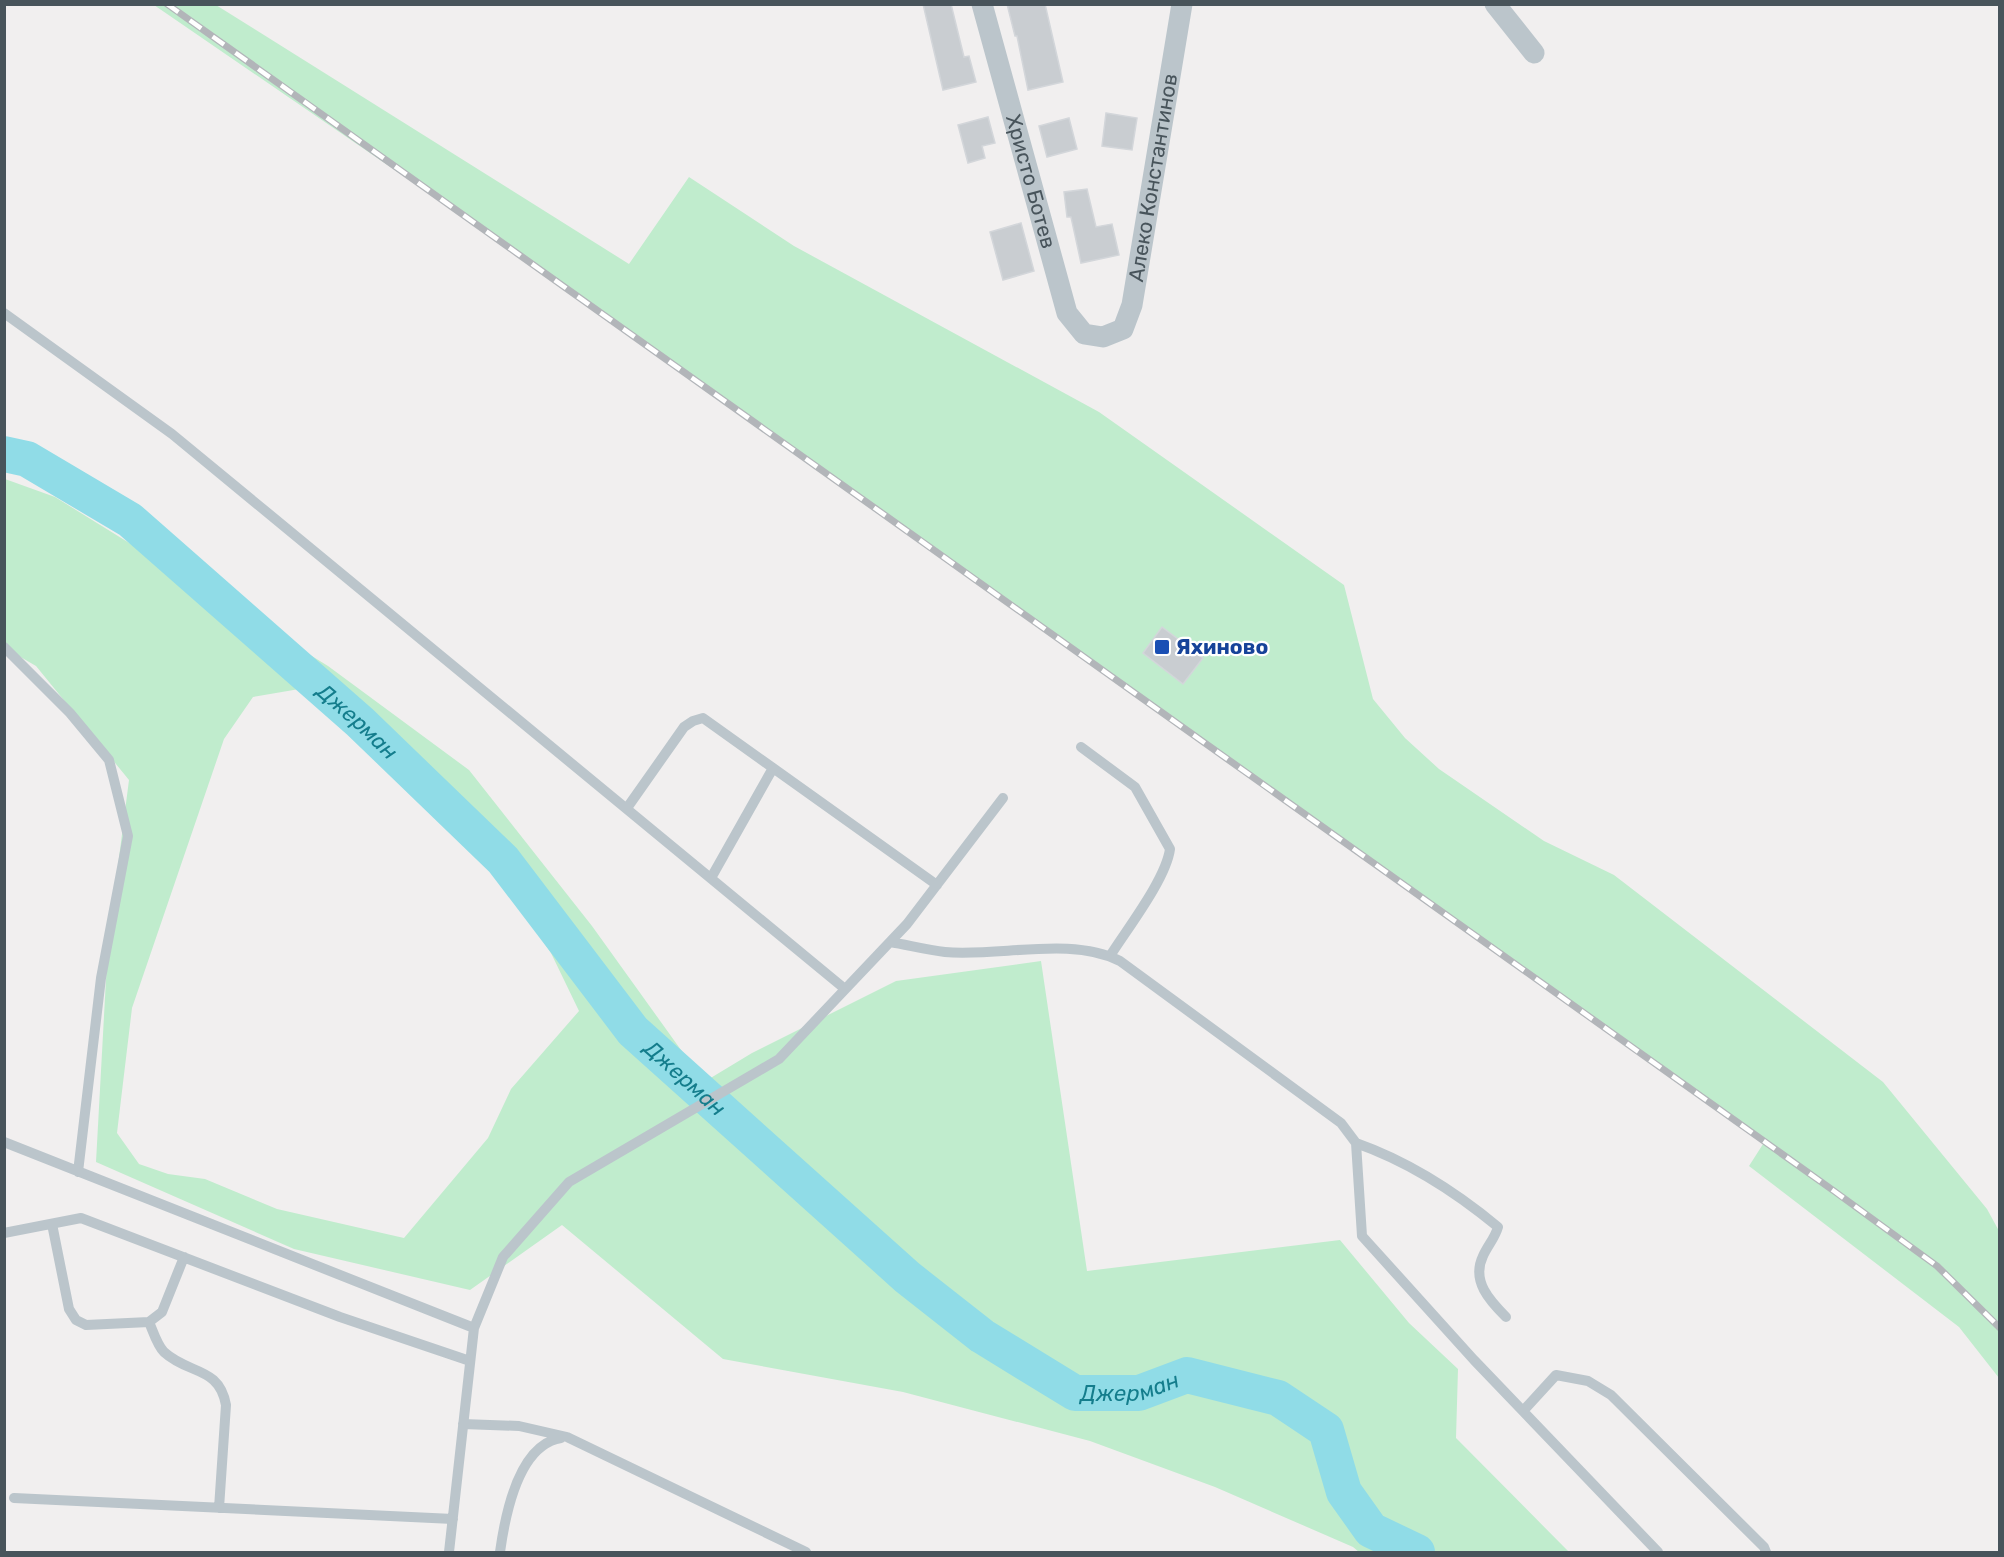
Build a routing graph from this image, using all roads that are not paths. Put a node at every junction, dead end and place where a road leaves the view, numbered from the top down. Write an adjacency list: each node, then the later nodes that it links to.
1 (982, 4): 6 (street, Христо Ботев)
2 (1182, 4): 6 (street, Алеко Константинов)
3 (1495, 4): 4 (street)
4 (1534, 53)
5 (4, 313): 11 (lane)
6 (1103, 337)
7 (4, 647): 19 (lane)
8 (1081, 747): 15 (lane)
9 (773, 768): 11 (lane); 12 (lane); 13 (lane)
10 (1003, 798): 13 (lane)
11 (627, 808): 12 (lane)
12 (711, 878): 16 (lane)
13 (937, 885): 14 (lane)
14 (890, 942): 15 (lane); 16 (lane)
15 (1110, 956): 18 (lane)
16 (845, 989): 25 (lane)
17 (4, 1142): 19 (lane)
18 (1356, 1143): 23 (lane); 27 (lane)
19 (78, 1172): 25 (lane)
20 (52, 1224): 21 (lane); 22 (lane); 24 (lane)
21 (4, 1233)
22 (184, 1257): 24 (lane); 26 (lane)
23 (1506, 1317)
24 (149, 1322): 31 (lane)
25 (474, 1328): 26 (lane)
26 (470, 1361): 28 (lane)
27 (1523, 1411): 36 (lane); 37 (lane)
28 (463, 1424): 29 (lane); 32 (lane)
29 (567, 1437): 34 (lane); 35 (lane)
30 (14, 1498): 31 (lane)
31 (219, 1508): 32 (lane)
32 (453, 1519): 33 (lane)
33 (450, 1552)
34 (500, 1552)
35 (806, 1552)
36 (1658, 1552)
37 (1766, 1552)

